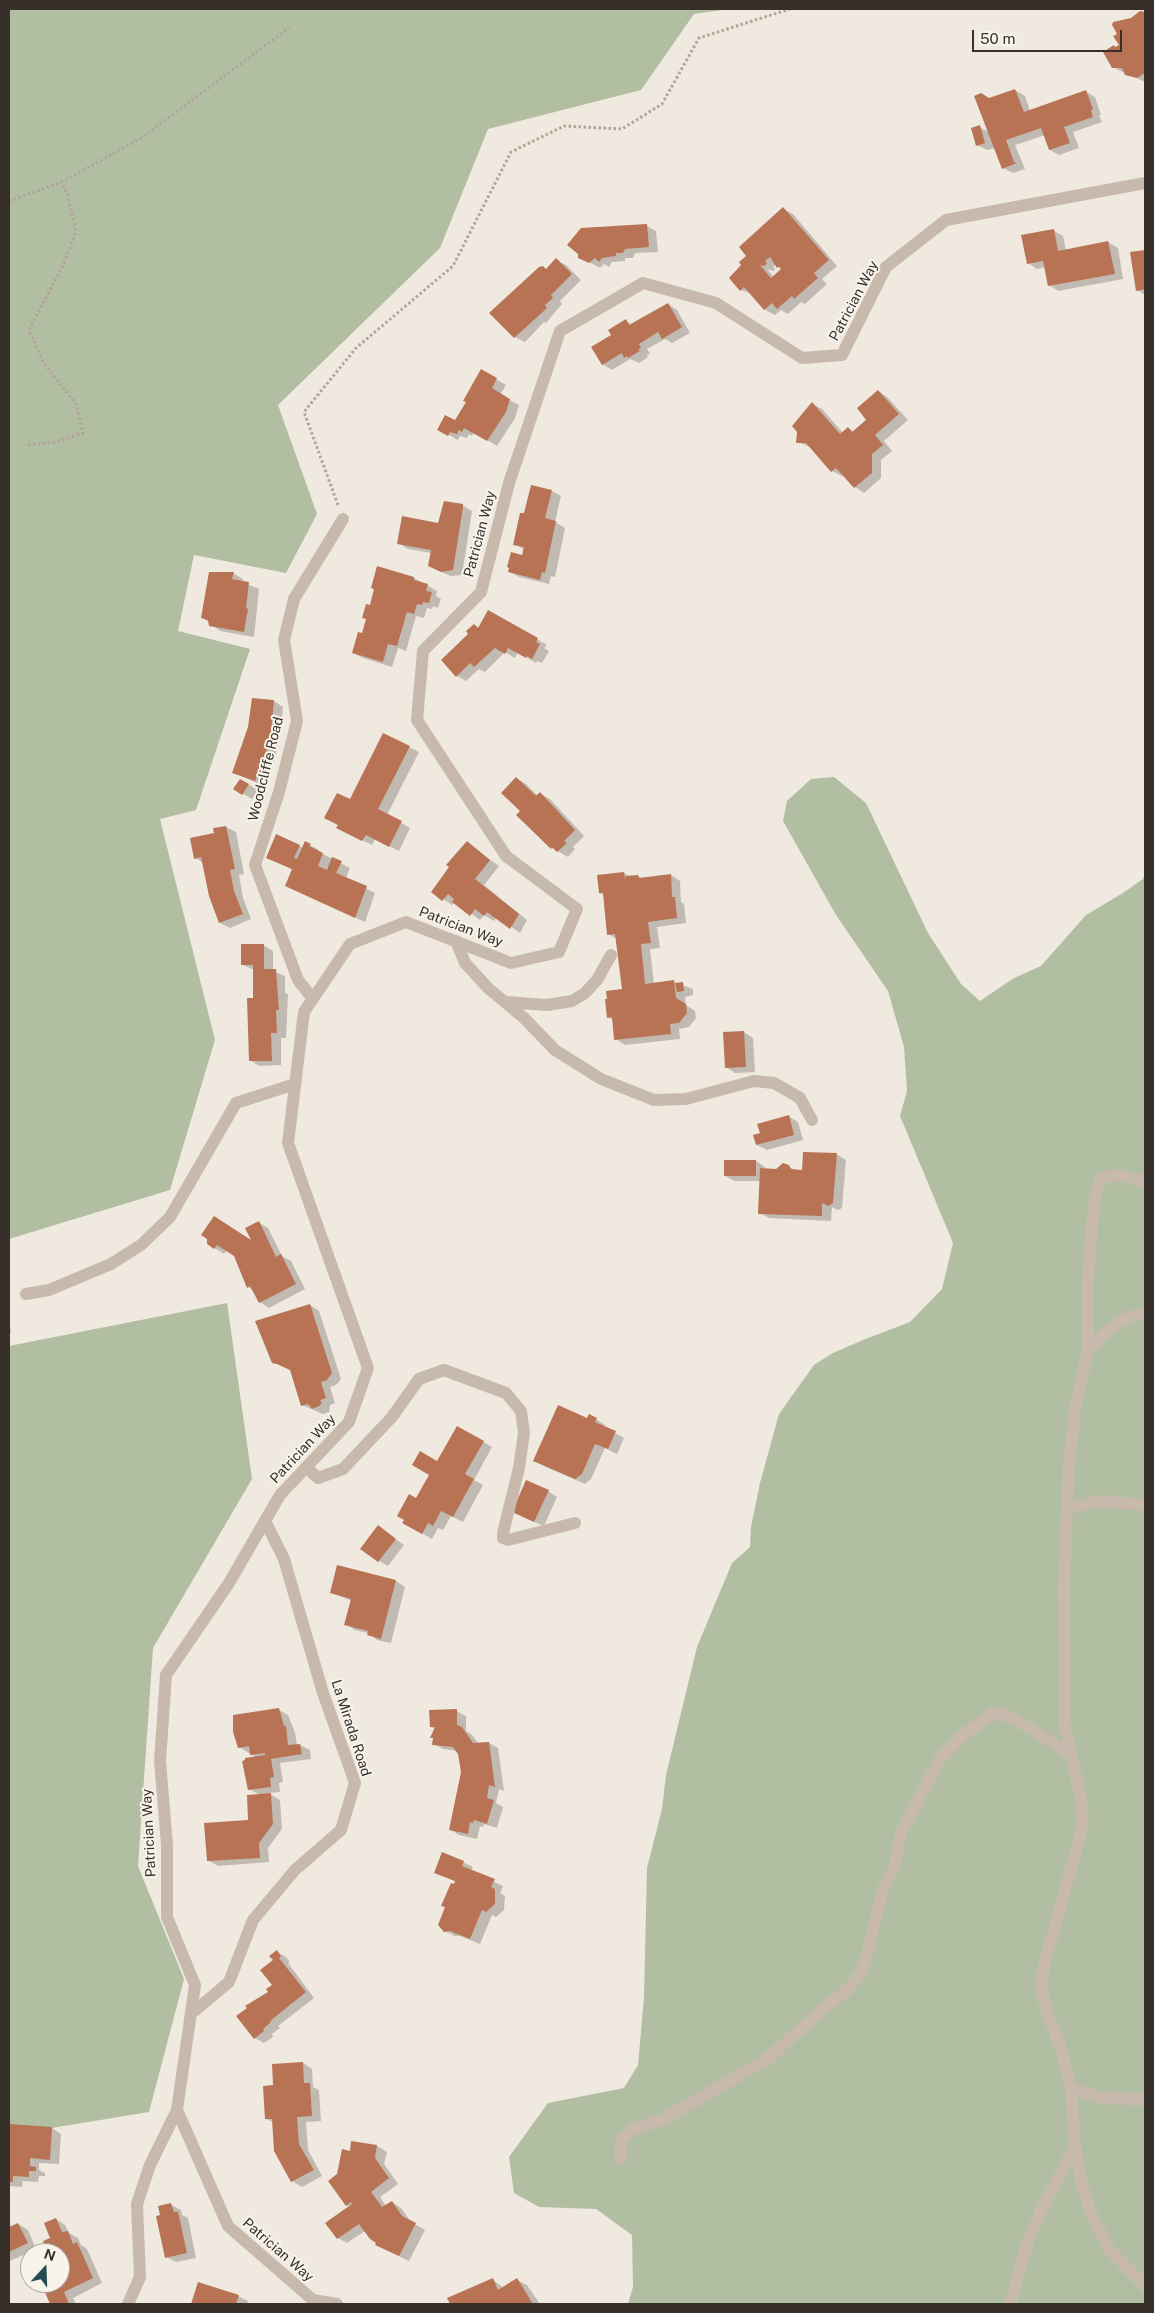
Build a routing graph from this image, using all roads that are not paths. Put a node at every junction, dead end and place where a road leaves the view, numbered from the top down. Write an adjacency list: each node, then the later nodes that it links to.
1 (1145, 183): 3 (street, Patrician Way)
2 (343, 519): 5 (street, Woodcliffe Road)
3 (456, 941): 5 (street, Patrician Way); 6 (street)
4 (611, 955): 6 (street)
5 (313, 999): 7 (street, Patrician Way)
6 (506, 1002): 8 (street)
7 (295, 1084): 10 (street); 13 (street, Patrician Way)
8 (812, 1120)
9 (1145, 1182): 12 (street)
10 (26, 1294)
11 (1145, 1314): 12 (street)
12 (1088, 1350): 15 (street)
13 (306, 1467): 16 (street, Patrician Way); 17 (street)
14 (1145, 1505): 15 (street)
15 (1068, 1508): 18 (street)
16 (265, 1521): 19 (street, Patrician Way); 19 (street, La Mirada Road)
17 (575, 1523)
18 (1070, 1754): 20 (street); 24 (street)
19 (191, 2014): 22 (street, Patrician Way)
20 (1071, 2089): 21 (street); 23 (street)
21 (1145, 2100)
22 (177, 2110): 26 (street); 27 (street, Patrician Way)
23 (1075, 2146): 25 (street); 28 (street)
24 (621, 2159)
25 (1145, 2286)
26 (128, 2304)
27 (337, 2304)
28 (1010, 2304)

